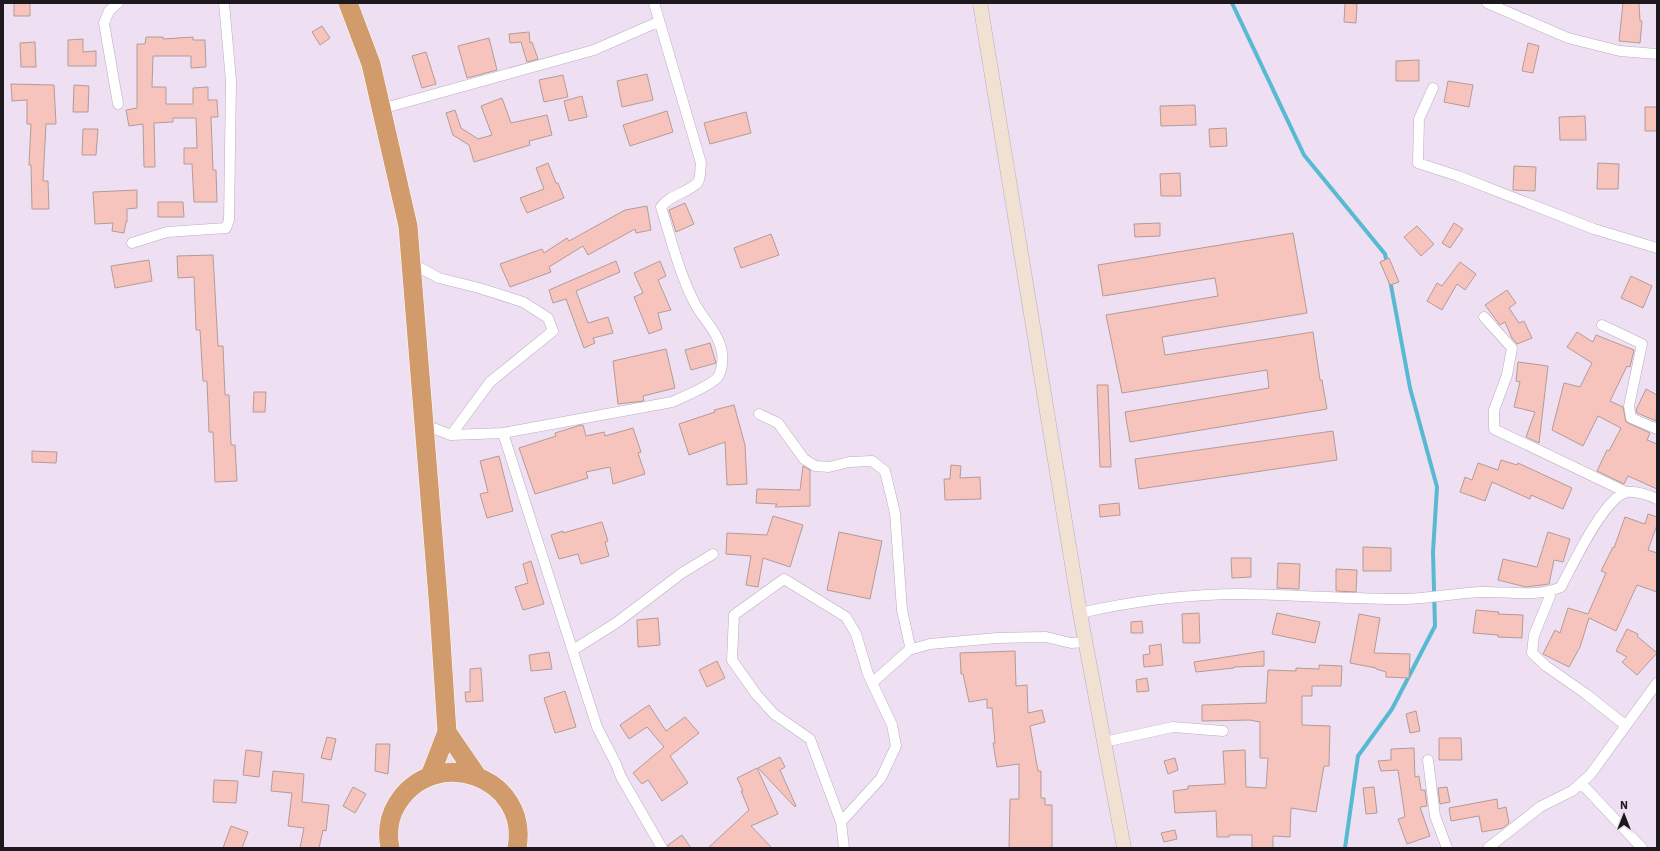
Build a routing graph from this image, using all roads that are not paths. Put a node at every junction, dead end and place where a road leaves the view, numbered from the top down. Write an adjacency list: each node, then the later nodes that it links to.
1 (118, 3): 10 (street)
2 (224, 3): 12 (street)
3 (348, 3): 11 (highway)
4 (654, 3): 7 (street)
5 (980, 3): 26 (main road)
6 (1487, 3): 8 (street)
7 (658, 22): 11 (street); 20 (street)
8 (1657, 54)
9 (1433, 88): 13 (street)
10 (118, 104)
11 (381, 109): 14 (highway)
12 (132, 243)
13 (1657, 248)
14 (411, 263): 18 (highway); 21 (street)
15 (1484, 317): 22 (street)
16 (1602, 325): 19 (street)
17 (760, 414): 29 (street)
18 (425, 425): 21 (street); 34 (highway)
19 (1657, 429)
20 (503, 433): 21 (street); 28 (street)
21 (451, 435)
22 (1626, 492): 23 (street); 25 (street)
23 (1657, 499)
24 (713, 554): 28 (street)
25 (1552, 591): 26 (street); 32 (street)
26 (1080, 613): 27 (main road)
27 (1086, 642): 29 (street); 35 (main road)
28 (573, 650): 43 (street)
29 (909, 650): 30 (street)
30 (872, 683): 40 (street); 40 (street)
31 (1657, 684): 32 (street)
32 (1625, 725): 39 (street)
33 (1223, 731): 35 (street)
34 (447, 732): 37 (highway); 38 (highway)
35 (1104, 742): 45 (main road)
36 (1428, 760): 46 (street)
37 (430, 776): 38 (highway); 41 (highway)
38 (476, 776): 42 (highway)
39 (1581, 783): 47 (street); 48 (street)
40 (841, 822): 44 (street)
41 (390, 848)
42 (517, 848)
43 (662, 848)
44 (844, 848)
45 (1124, 848)
46 (1447, 848)
47 (1488, 848)
48 (1642, 848)

